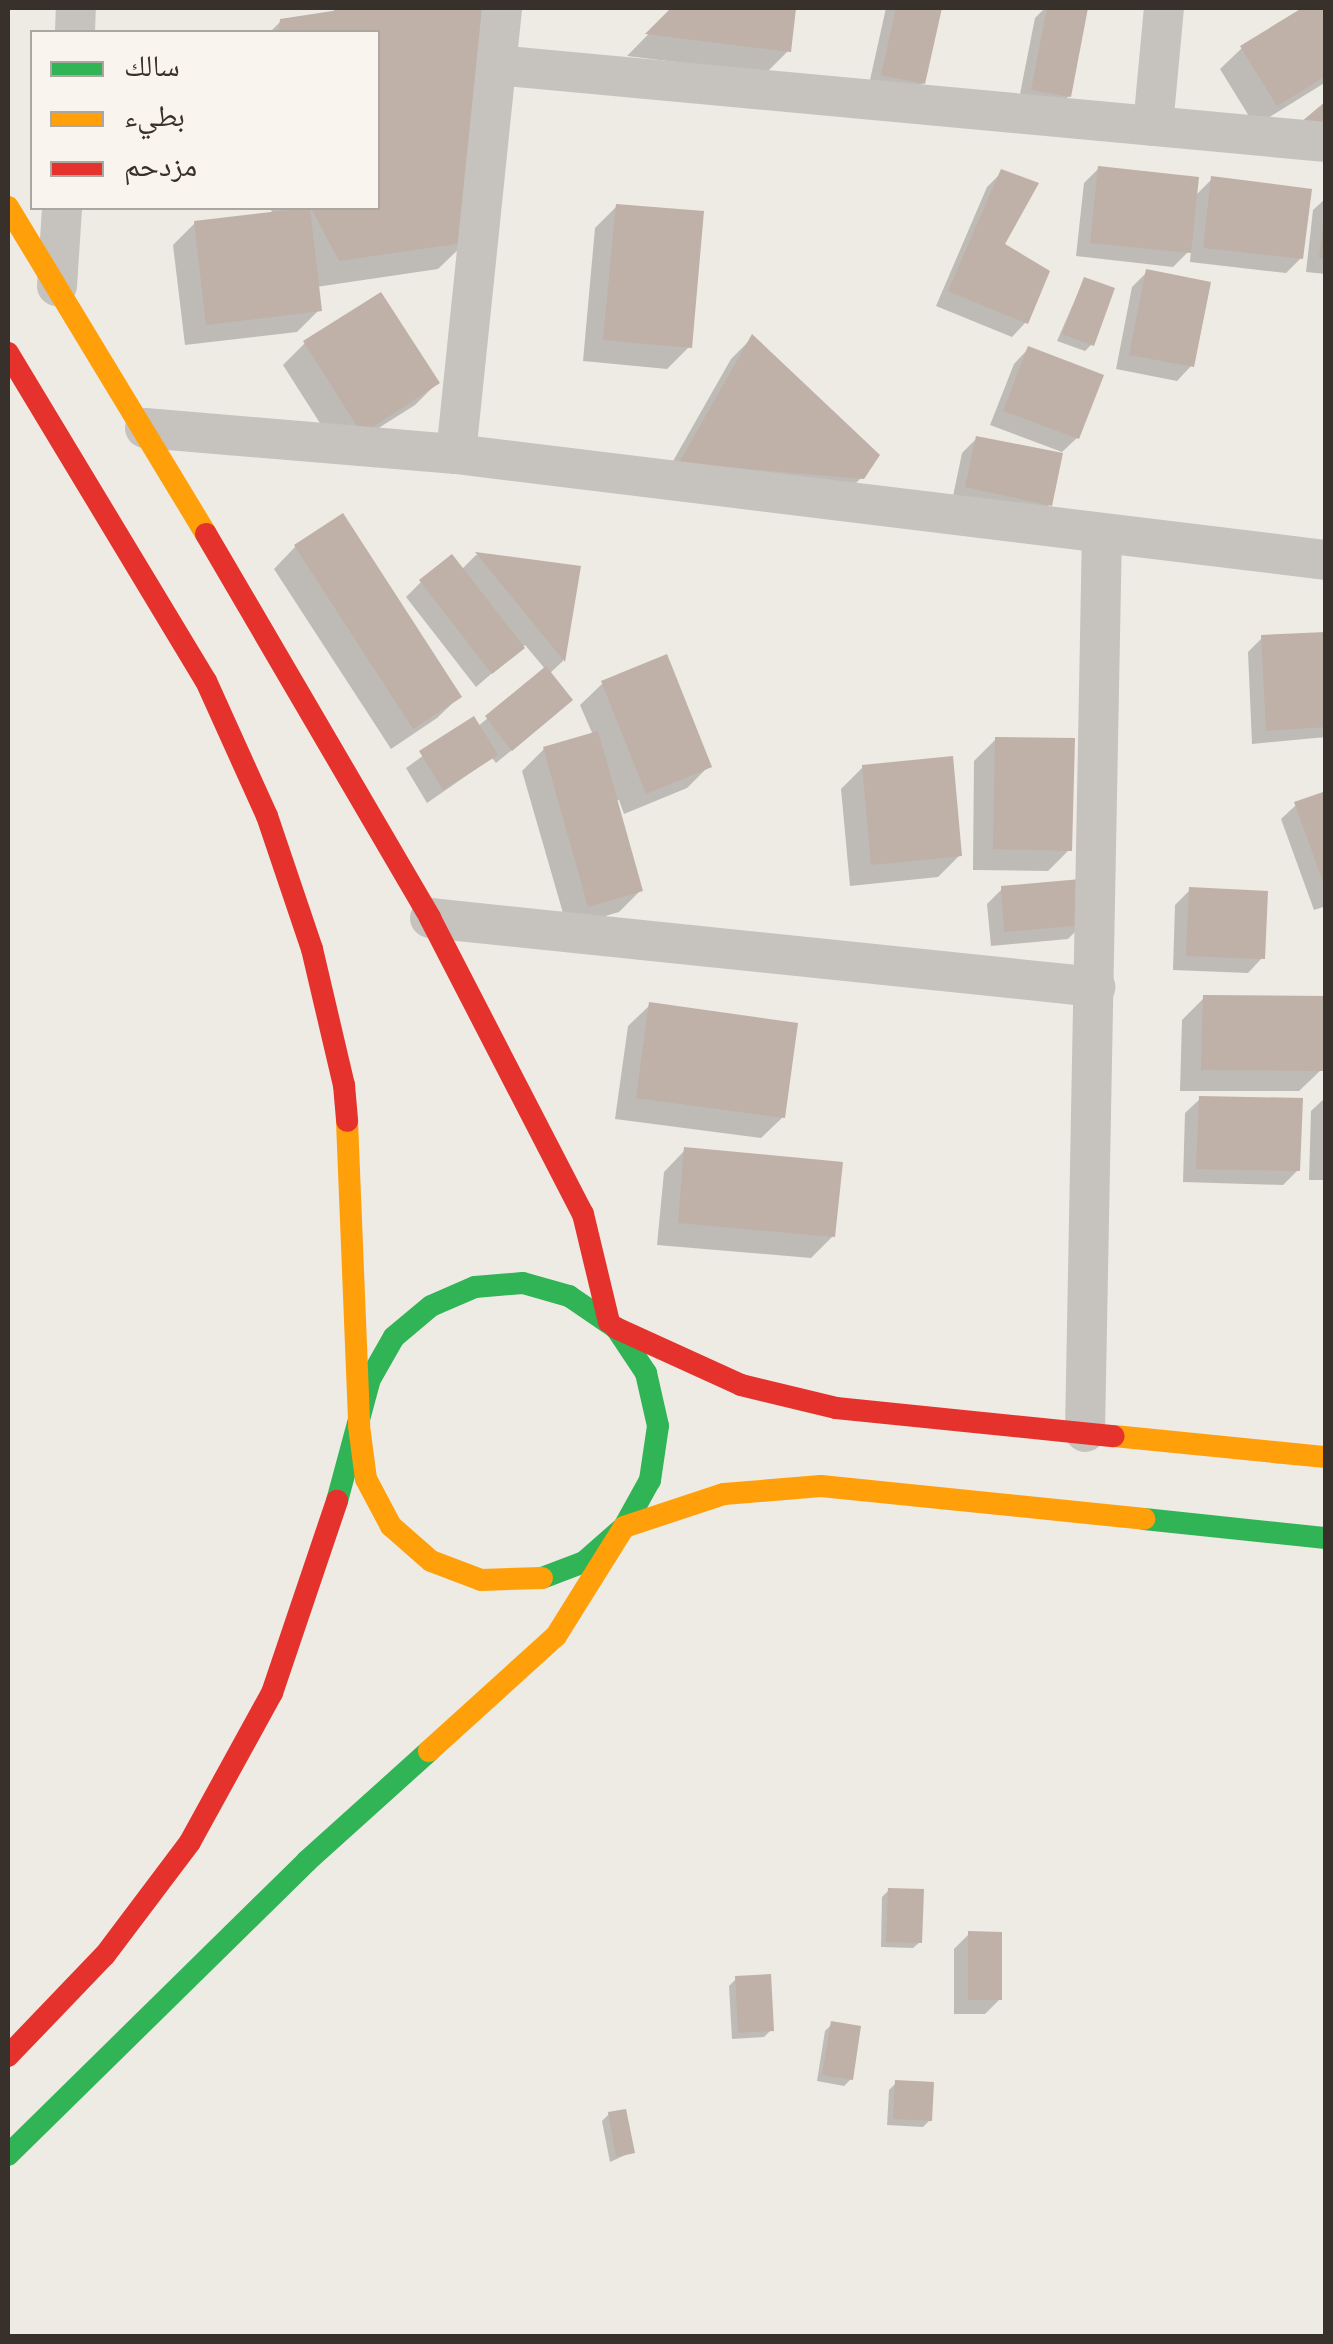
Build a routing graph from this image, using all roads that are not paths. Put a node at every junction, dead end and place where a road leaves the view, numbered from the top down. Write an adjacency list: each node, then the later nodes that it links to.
1 (502, 8): 3 (street)
2 (1164, 8): 4 (street)
3 (496, 65): 4 (street); 11 (street)
4 (1153, 126): 5 (street)
5 (1326, 142)
6 (8, 207): 8 (street)
7 (62, 210): 8 (street)
8 (56, 286): 10 (street)
9 (8, 353): 17 (street)
10 (146, 428): 11 (street); 14 (street)
11 (456, 454): 12 (street)
12 (1102, 533): 13 (street); 15 (street)
13 (1326, 560)
14 (430, 918): 15 (street); 16 (street)
15 (1094, 987): 18 (street)
16 (613, 1325): 17 (street); 18 (street); 20 (street)
17 (359, 1426): 20 (street); 22 (street)
18 (1084, 1432): 19 (street)
19 (1326, 1457)
20 (624, 1527): 21 (street); 23 (street)
21 (1326, 1538)
22 (8, 2056)
23 (8, 2155)

